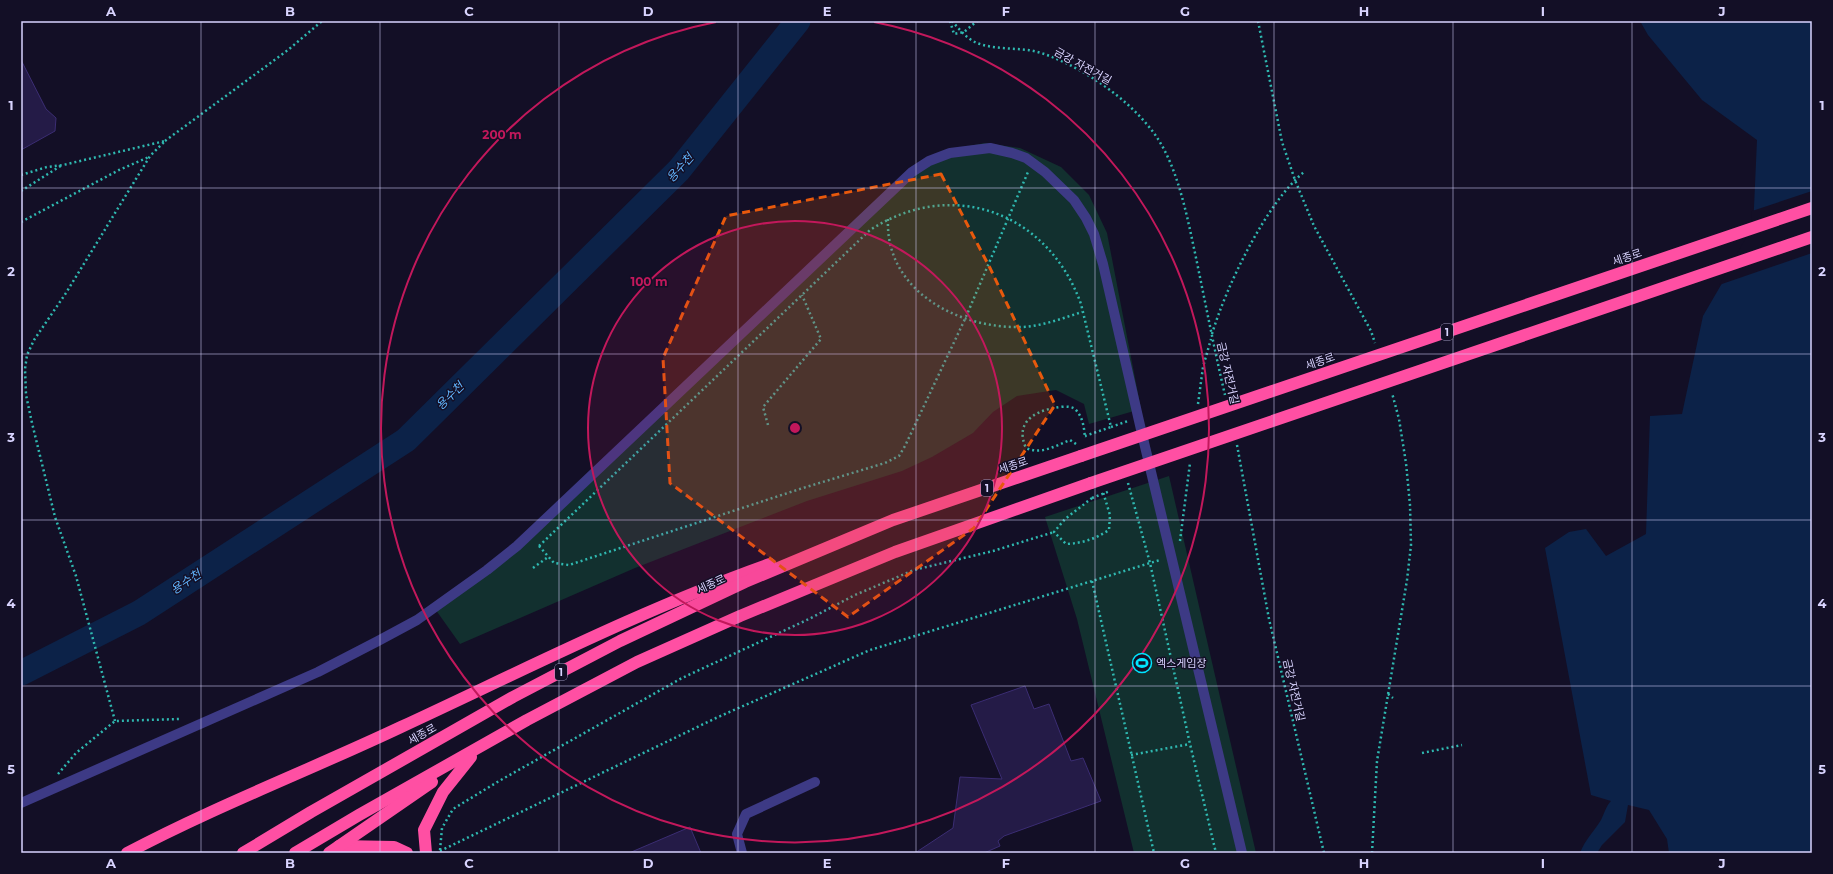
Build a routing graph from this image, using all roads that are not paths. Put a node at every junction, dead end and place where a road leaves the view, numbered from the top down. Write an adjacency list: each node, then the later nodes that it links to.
1 (1812, 208): 3 (highway, 세종로 / 1, bridge)
2 (1812, 237): 4 (highway, bridge)
3 (893, 520): 9 (highway); 10 (highway, 세종로 / 1)
4 (527, 720): 5 (highway); 11 (highway)
5 (471, 756): 8 (highway); 13 (highway)
6 (815, 782): 14 (lane)
7 (21, 803): 15 (lane)
8 (334, 850): 12 (highway)
9 (127, 853)
10 (243, 853)
11 (295, 853)
12 (407, 853)
13 (426, 853)
14 (742, 853)
15 (1242, 853)

